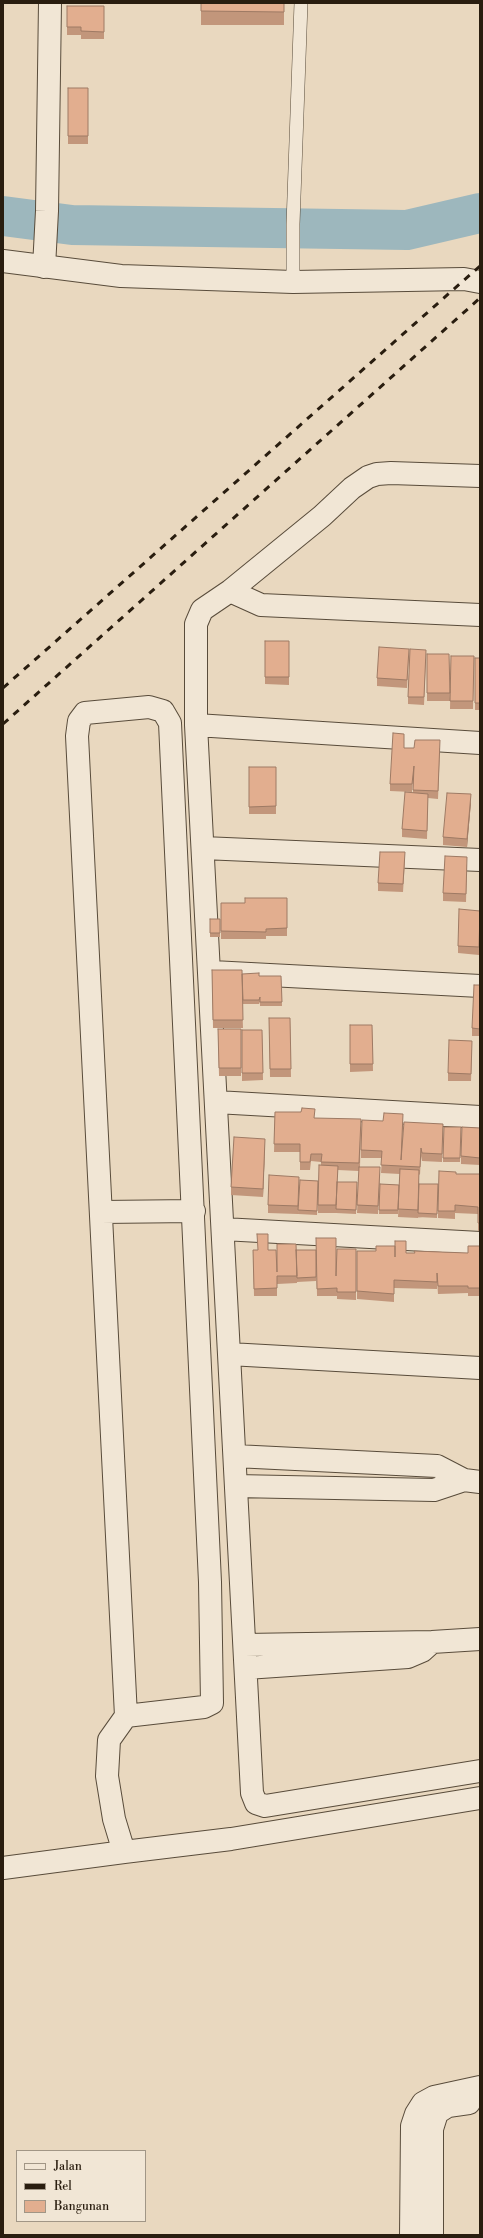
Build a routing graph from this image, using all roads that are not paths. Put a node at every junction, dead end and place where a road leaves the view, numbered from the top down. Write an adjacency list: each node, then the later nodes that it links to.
1 (50, 3): 4 (street)
2 (301, 3): 5 (lane)
3 (3, 261): 4 (street)
4 (44, 267): 5 (street)
5 (293, 273): 6 (street)
6 (480, 282)
7 (480, 476): 8 (street)
8 (230, 591): 9 (street); 10 (street)
9 (480, 616)
10 (196, 725): 11 (street); 12 (street)
11 (480, 743)
12 (203, 848): 13 (street); 14 (street)
13 (480, 860)
14 (209, 972): 15 (street); 16 (street)
15 (480, 986)
16 (216, 1102): 17 (street); 20 (street)
17 (480, 1117)
18 (194, 1211): 19 (street); 19 (street); 31 (street)
19 (101, 1212): 31 (street)
20 (223, 1229): 21 (street); 22 (street)
21 (480, 1243)
22 (229, 1354): 23 (street); 24 (street)
23 (480, 1368)
24 (235, 1456): 25 (street); 26 (street)
25 (472, 1481): 26 (street)
26 (236, 1486): 29 (street)
27 (480, 1638): 28 (street)
28 (432, 1642): 29 (street); 30 (street)
29 (244, 1645): 30 (street)
30 (246, 1668): 32 (street)
31 (126, 1716): 34 (street)
32 (480, 1771)
33 (480, 1798): 34 (street)
34 (124, 1852): 35 (street)
35 (3, 1868)
36 (480, 2087): 38 (street)
37 (480, 2103): 39 (street)
38 (411, 2235)
39 (432, 2235)

